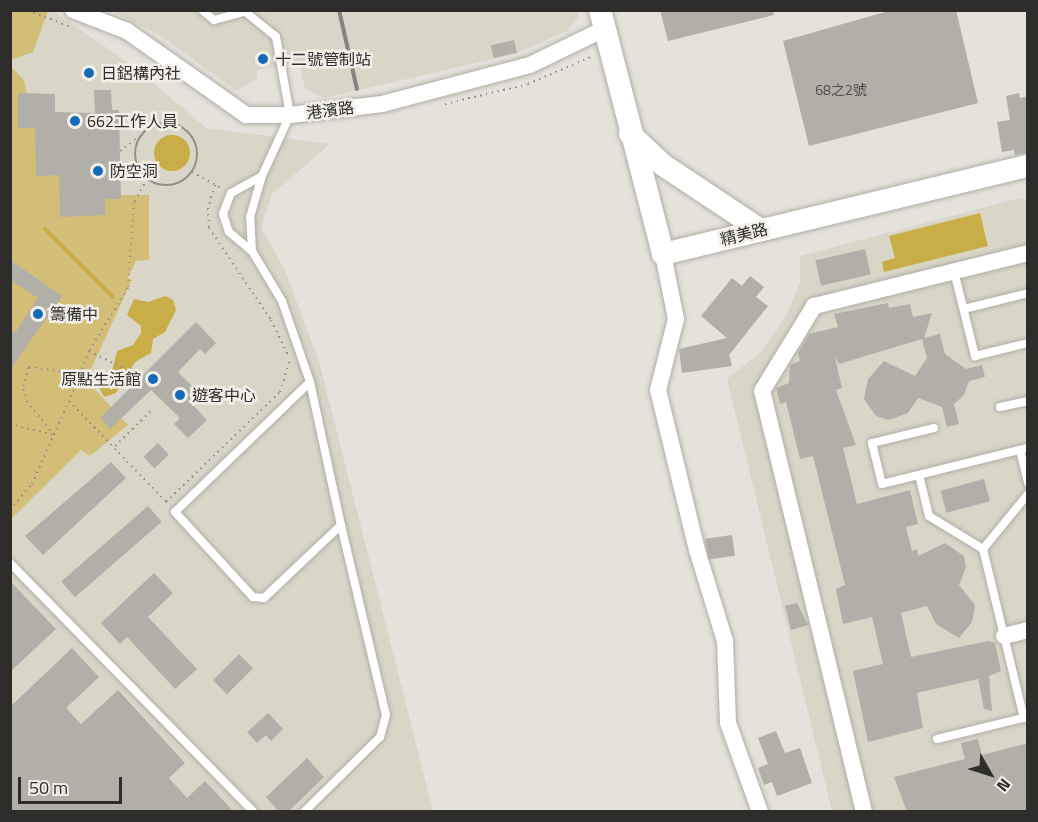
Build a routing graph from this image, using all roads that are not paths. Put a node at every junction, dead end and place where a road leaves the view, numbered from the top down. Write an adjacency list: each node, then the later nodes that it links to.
1 (74, 10): 5 (street, 港濱路)
2 (202, 10): 3 (lane)
3 (248, 12): 5 (lane)
4 (602, 20): 5 (street, 港濱路); 6 (main road)
5 (290, 115): 8 (lane)
6 (629, 134): 9 (main road); 12 (main road)
7 (1028, 166): 9 (main road, 精美路)
8 (262, 176): 10 (lane); 10 (lane)
9 (762, 230): 12 (main road, 精美路)
10 (252, 251): 17 (lane)
11 (1028, 253): 13 (street)
12 (663, 254): 34 (street)
13 (954, 271): 15 (lane); 35 (street)
14 (1028, 293): 15 (lane)
15 (964, 309): 16 (lane)
16 (1028, 343)
17 (310, 382): 25 (lane); 25 (lane)
18 (1028, 400): 19 (lane)
19 (1000, 407)
20 (934, 428): 22 (lane)
21 (1024, 449): 22 (lane); 23 (lane)
22 (919, 475): 26 (lane)
23 (1028, 483)
24 (1028, 494): 26 (lane)
25 (341, 525): 33 (lane)
26 (983, 549): 29 (lane)
27 (10, 563): 32 (lane)
28 (1028, 630): 29 (street)
29 (1004, 636): 30 (lane)
30 (1026, 717): 31 (lane)
31 (937, 739)
32 (254, 812)
33 (304, 812)
34 (760, 812)
35 (864, 812)

